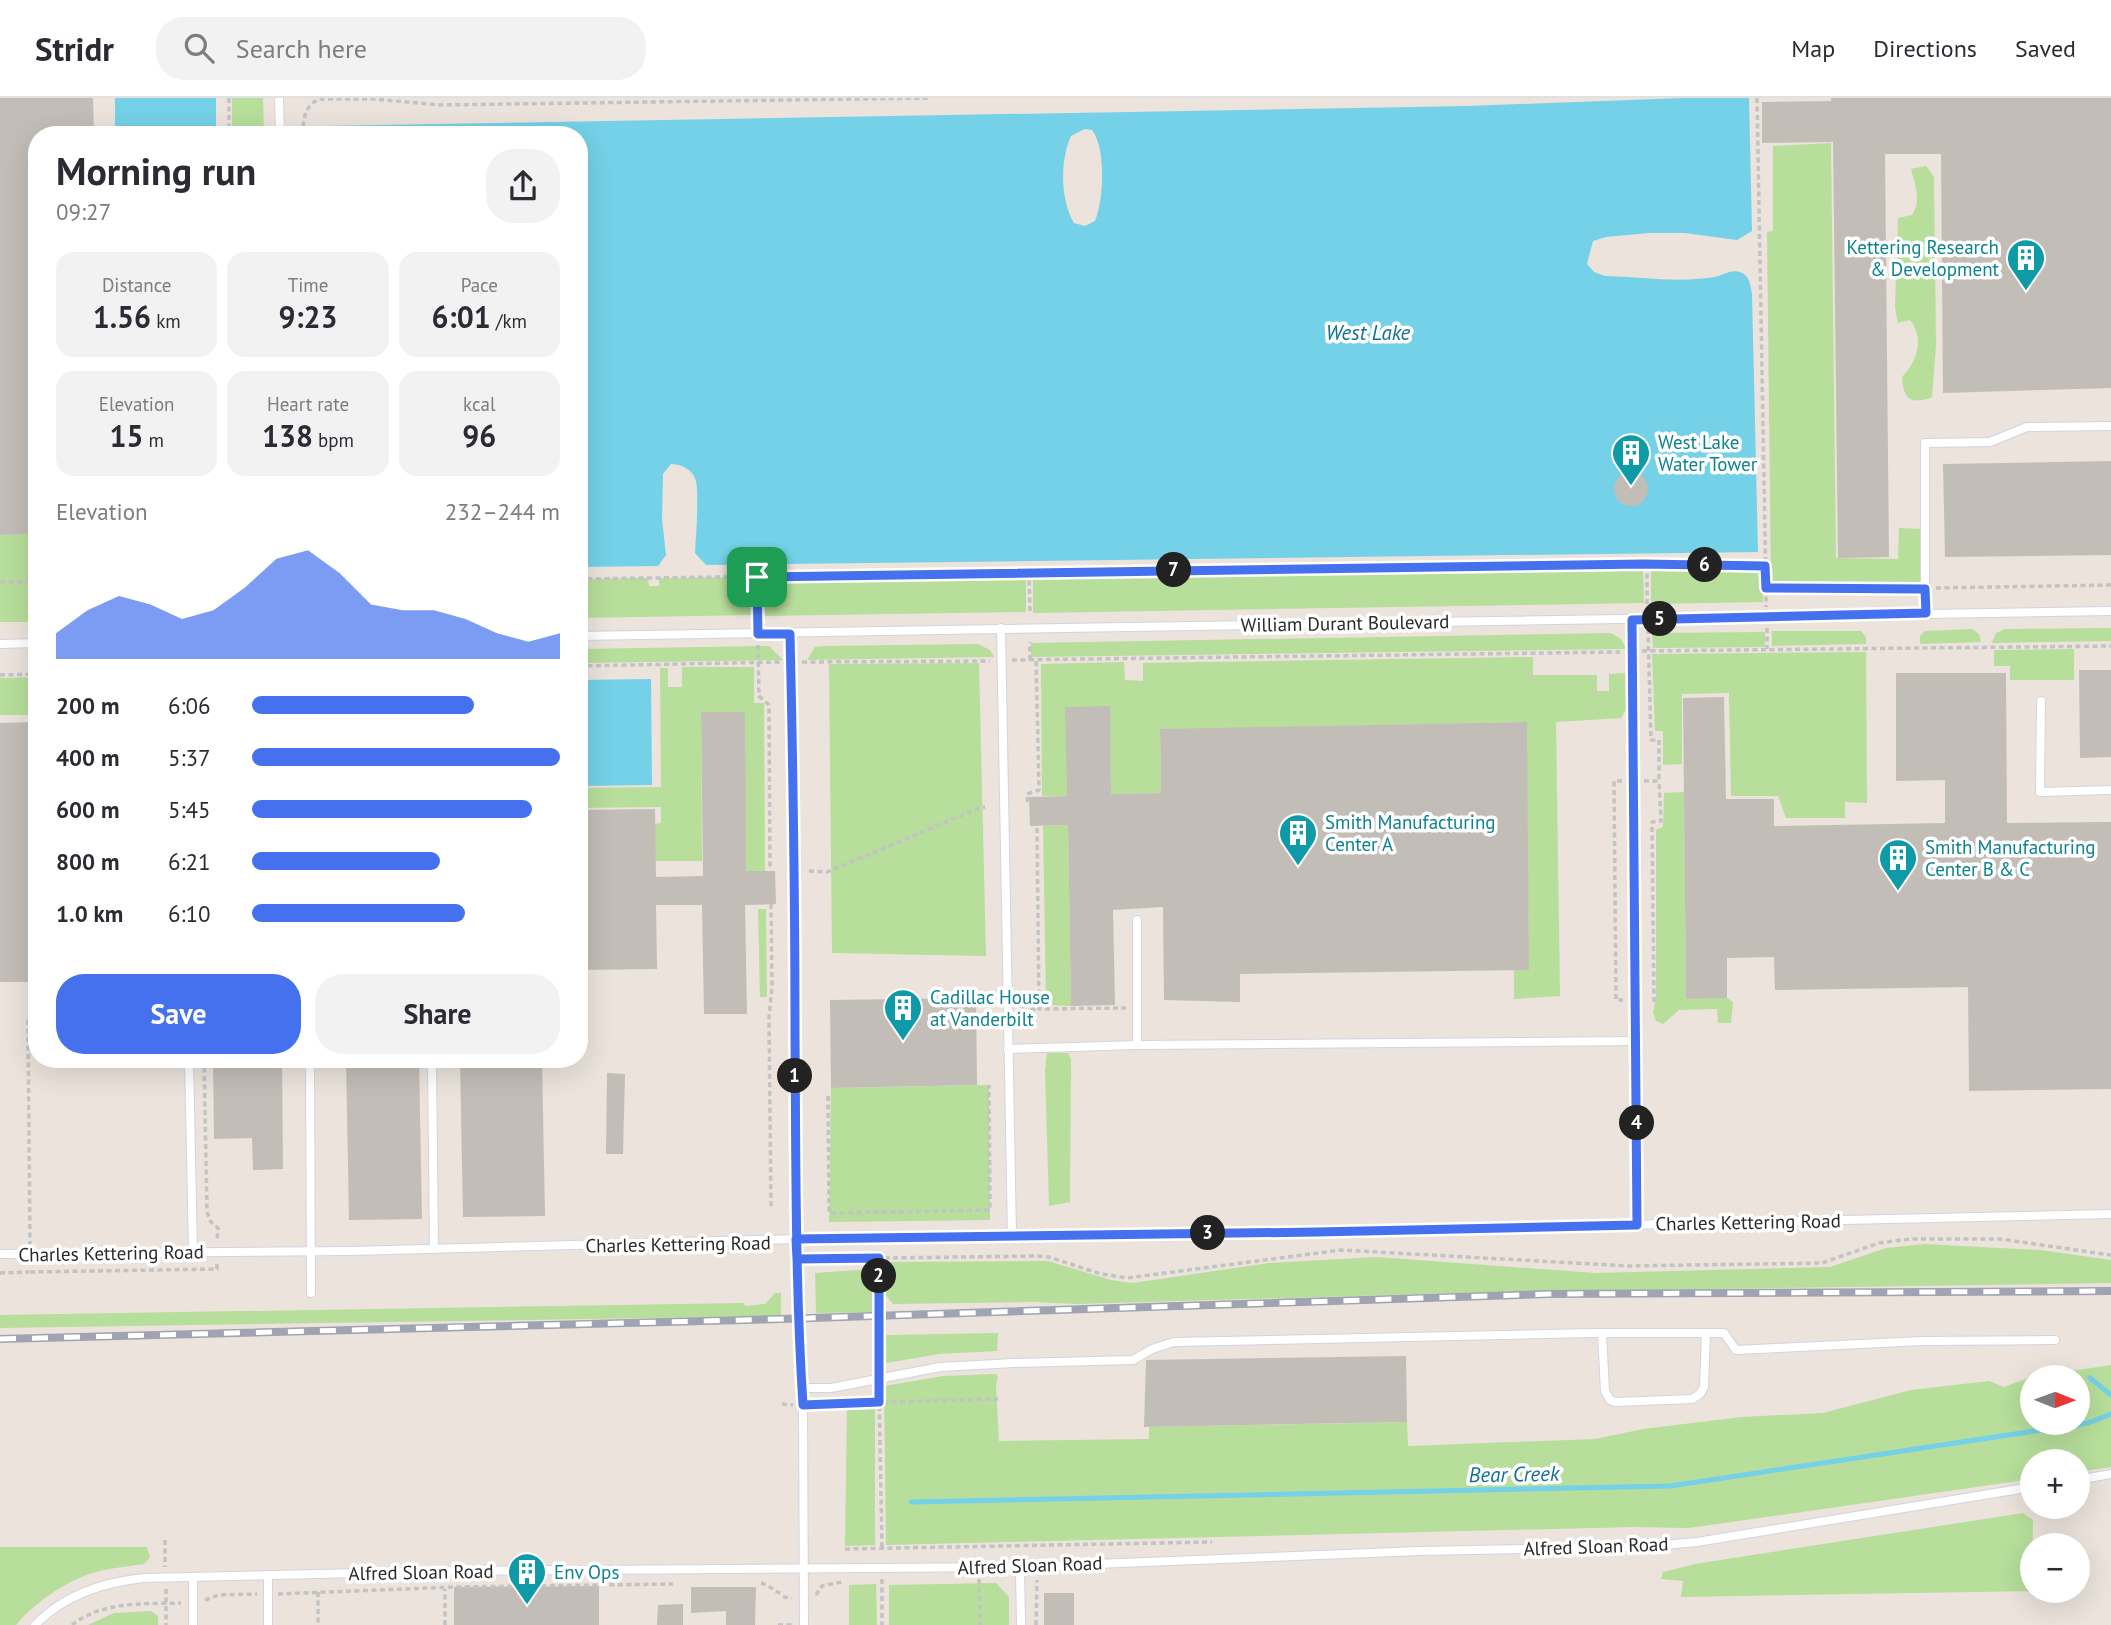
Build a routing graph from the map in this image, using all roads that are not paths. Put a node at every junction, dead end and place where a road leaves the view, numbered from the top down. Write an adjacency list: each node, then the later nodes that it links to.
1 (279, 98): 2 (lane)
2 (280, 126)
3 (2111, 426): 5 (lane)
4 (2111, 611): 5 (lane, William Durant Boulevard)
5 (1926, 613): 6 (lane, William Durant Boulevard)
6 (1632, 620): 7 (lane, William Durant Boulevard); 15 (lane)
7 (1001, 628): 8 (lane, William Durant Boulevard); 17 (lane)
8 (790, 634): 9 (lane, William Durant Boulevard); 24 (lane)
9 (588, 636)
10 (28, 643): 11 (lane)
11 (0, 644)
12 (2041, 701): 13 (lane)
13 (2111, 790)
14 (1137, 920): 16 (lane)
15 (1636, 1041): 16 (lane); 22 (lane)
16 (1137, 1045): 17 (lane)
17 (1008, 1049): 23 (lane)
18 (189, 1068): 27 (lane)
19 (310, 1068): 26 (lane)
20 (432, 1068): 25 (lane)
21 (2111, 1214): 22 (lane, Charles Kettering Road)
22 (1637, 1225): 23 (lane, Charles Kettering Road)
23 (1012, 1237): 24 (lane, Charles Kettering Road)
24 (796, 1239): 25 (lane, Charles Kettering Road); 33 (lane)
25 (434, 1249): 26 (lane, Charles Kettering Road)
26 (312, 1251): 27 (lane, Charles Kettering Road); 29 (lane)
27 (193, 1252): 28 (lane, Charles Kettering Road)
28 (0, 1254)
29 (311, 1293)
30 (1602, 1333): 31 (lane); 31 (lane); 33 (lane)
31 (1706, 1333): 32 (lane)
32 (2055, 1340)
33 (802, 1388): 38 (lane)
34 (2111, 1474): 35 (lane)
35 (2090, 1478)
36 (2020, 1489): 37 (lane, Alfred Sloan Road)
37 (1020, 1567): 38 (lane, Alfred Sloan Road); 45 (lane)
38 (803, 1569): 39 (lane, Alfred Sloan Road); 44 (lane)
39 (268, 1575): 40 (lane, Alfred Sloan Road); 43 (lane)
40 (193, 1577): 41 (lane, Alfred Sloan Road); 42 (lane)
41 (35, 1625)
42 (193, 1625)
43 (268, 1625)
44 (804, 1625)
45 (1021, 1625)

